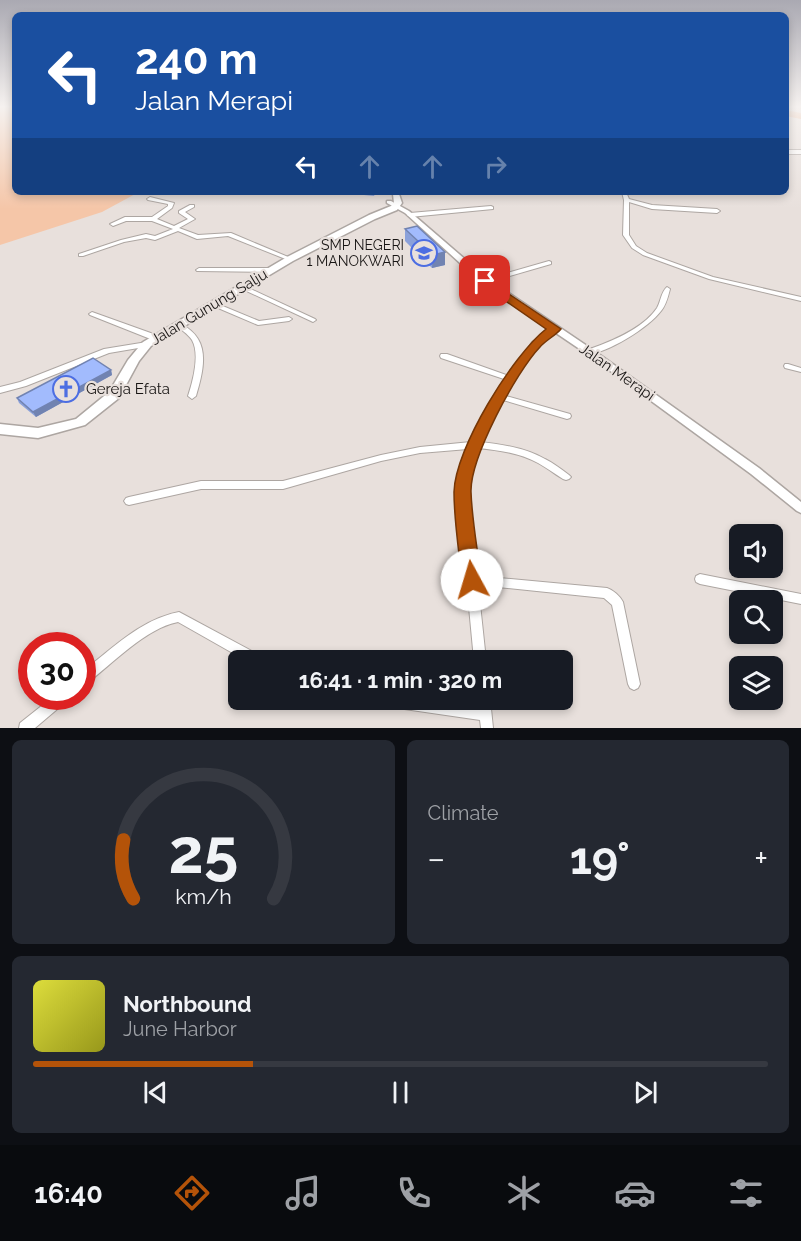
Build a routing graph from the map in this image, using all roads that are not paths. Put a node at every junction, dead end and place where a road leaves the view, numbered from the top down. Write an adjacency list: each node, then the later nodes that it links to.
1 (625, 195): 3 (street)
2 (150, 199): 9 (street)
3 (627, 200): 7 (street); 20 (street)
4 (393, 202): 8 (street, Jalan Merapi); 13 (main road, Jalan Gunung Salju)
5 (192, 206): 11 (street)
6 (491, 208): 8 (street)
7 (717, 211)
8 (408, 214): 17 (street, Jalan Merapi)
9 (153, 219): 10 (street); 11 (street)
10 (113, 224)
11 (177, 228): 12 (street); 13 (street)
12 (81, 255)
13 (290, 259): 16 (main road, Jalan Gunung Salju)
14 (549, 263): 17 (street)
15 (199, 270): 16 (street)
16 (272, 270): 18 (main road, Jalan Gunung Salju)
17 (485, 281): 26 (street, Jalan Merapi)
18 (242, 287): 21 (main road, Jalan Gunung Salju); 24 (street)
19 (667, 289): 28 (street)
20 (801, 299)
21 (213, 304): 23 (street); 25 (main road, Jalan Gunung Salju)
22 (92, 314): 27 (street)
23 (289, 319)
24 (313, 320)
25 (178, 324): 27 (main road, Jalan Gunung Salju); 34 (street)
26 (554, 329): 28 (street, Jalan Merapi); 32 (street)
27 (151, 341): 33 (street); 37 (main road, Jalan Gunung Salju)
28 (590, 352): 41 (street, Jalan Merapi)
29 (444, 357): 32 (street)
30 (788, 366): 31 (street)
31 (801, 370)
32 (511, 379): 35 (street)
33 (0, 390)
34 (192, 396)
35 (501, 397): 36 (street); 38 (street)
36 (567, 416)
37 (0, 429)
38 (474, 446): 39 (street); 40 (street); 43 (street)
39 (566, 477)
40 (129, 501)
41 (801, 508)
42 (700, 579): 44 (street)
43 (472, 580): 46 (street); 48 (street)
44 (801, 598)
45 (239, 650): 47 (street)
46 (479, 650)
47 (96, 670)
48 (634, 684)
49 (47, 710): 52 (street)
50 (429, 710): 51 (street)
51 (486, 722)
52 (25, 728)

